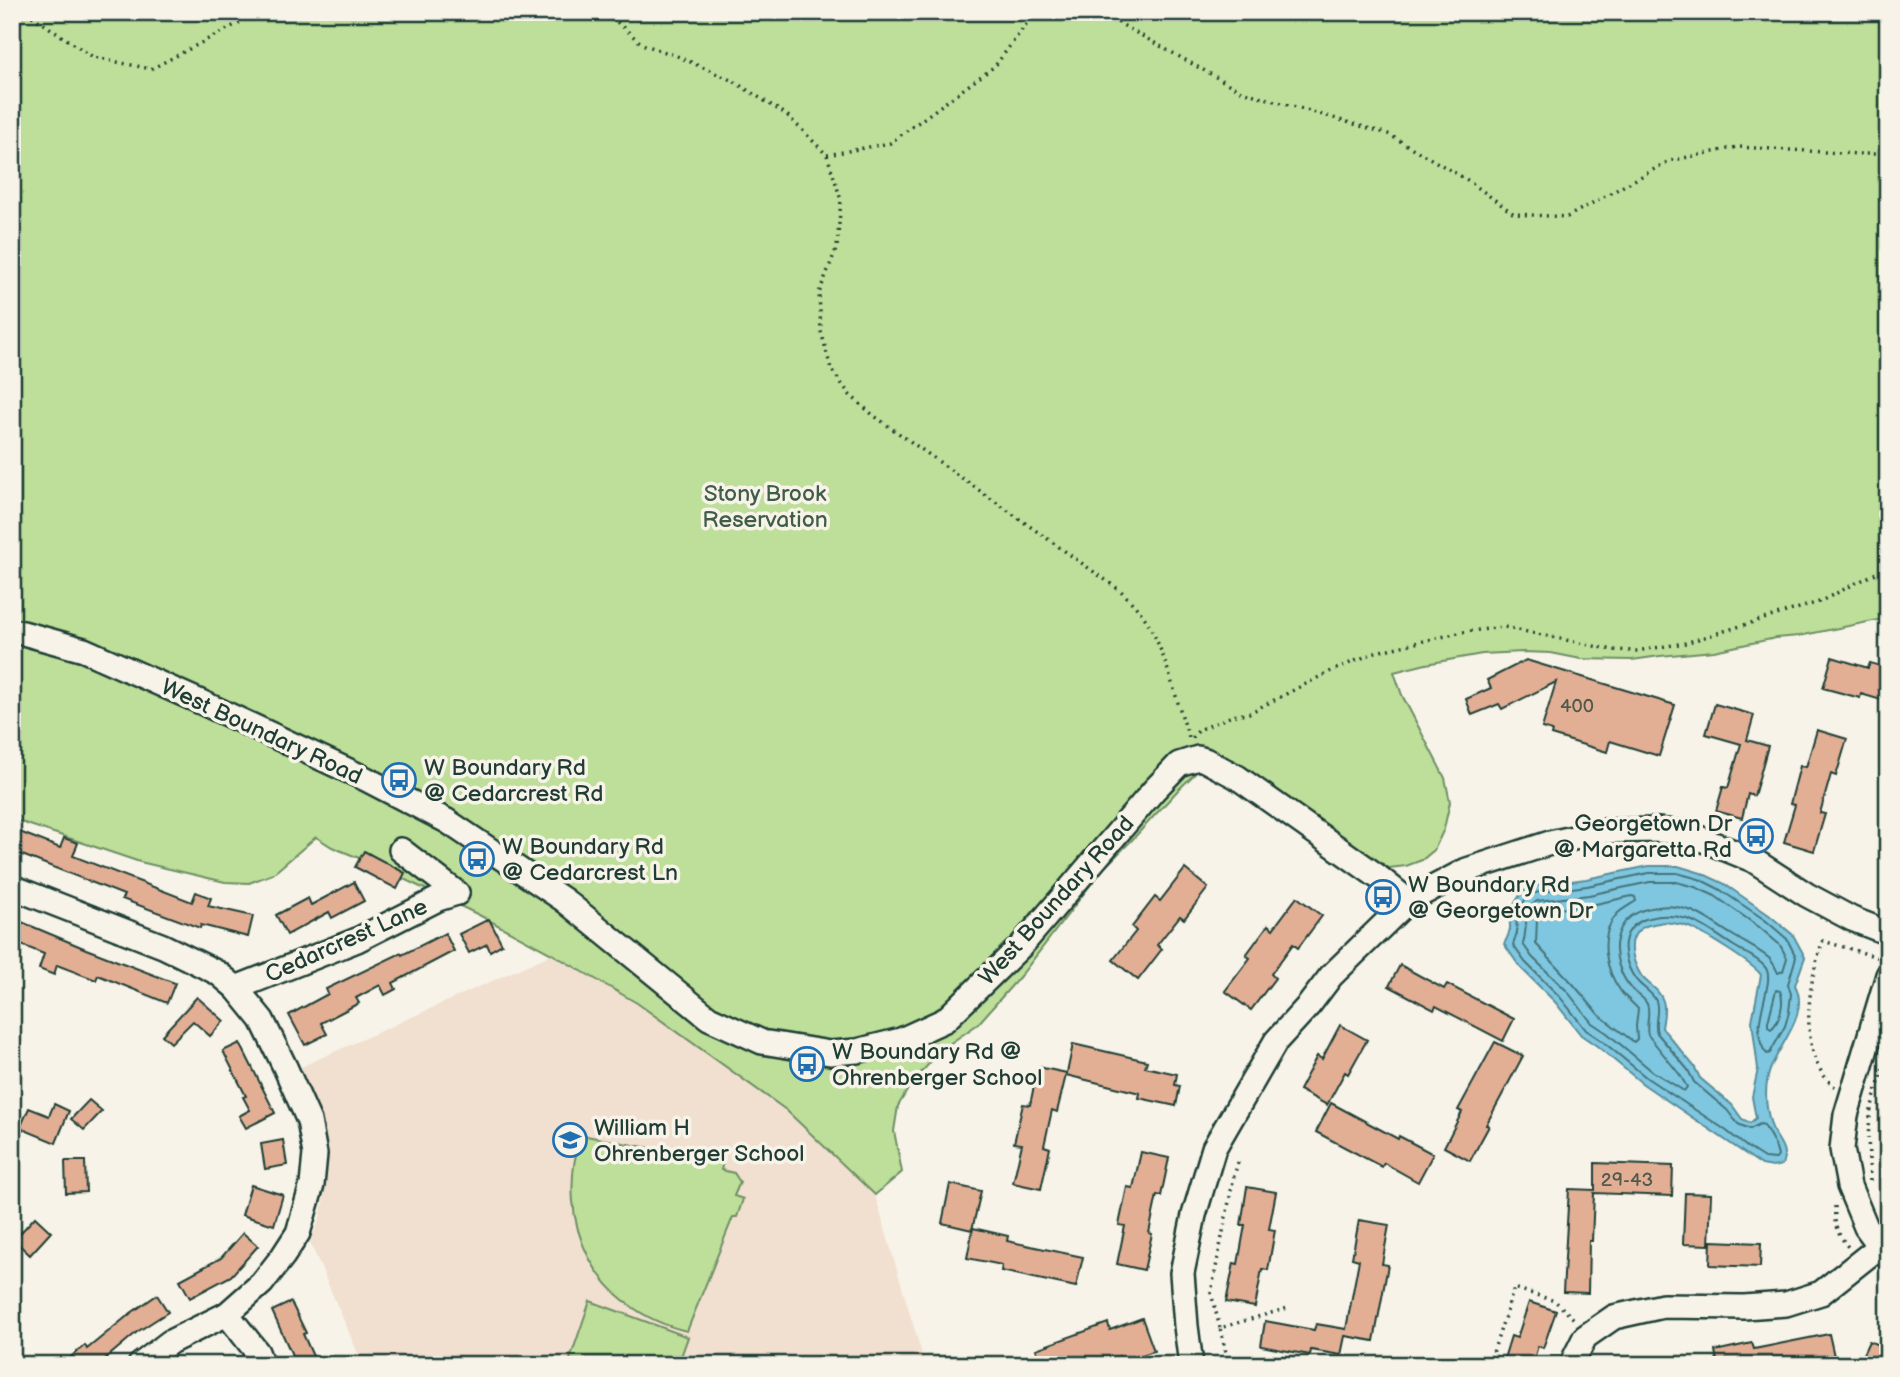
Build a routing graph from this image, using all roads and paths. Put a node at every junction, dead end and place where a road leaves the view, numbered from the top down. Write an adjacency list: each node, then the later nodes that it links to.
1 (26, 12): 2 (path)
2 (260, 12)
3 (592, 12): 7 (path)
4 (1043, 12): 7 (path)
5 (1098, 12): 6 (path)
6 (1888, 154)
7 (827, 155): 10 (path)
8 (1888, 567): 10 (path)
9 (12, 631): 10 (street, West Boundary Road)
10 (1194, 749): 13 (street)
11 (401, 850): 16 (street, Cedarcrest Lane)
12 (12, 887): 16 (street)
13 (1408, 901): 14 (street); 28 (street)
14 (1888, 933)
15 (1884, 966): 18 (path); 21 (street)
16 (236, 988): 23 (street)
17 (1888, 1052): 20 (path)
18 (1840, 1091)
19 (1239, 1159): 24 (path)
20 (1870, 1183)
21 (1883, 1252): 25 (street)
22 (1288, 1308): 24 (path)
23 (227, 1314): 26 (street); 27 (street)
24 (1220, 1328): 29 (path)
25 (1590, 1333): 30 (path); 31 (street)
26 (140, 1365)
27 (262, 1365)
28 (1191, 1365)
29 (1229, 1365)
30 (1489, 1365)
31 (1572, 1365)

